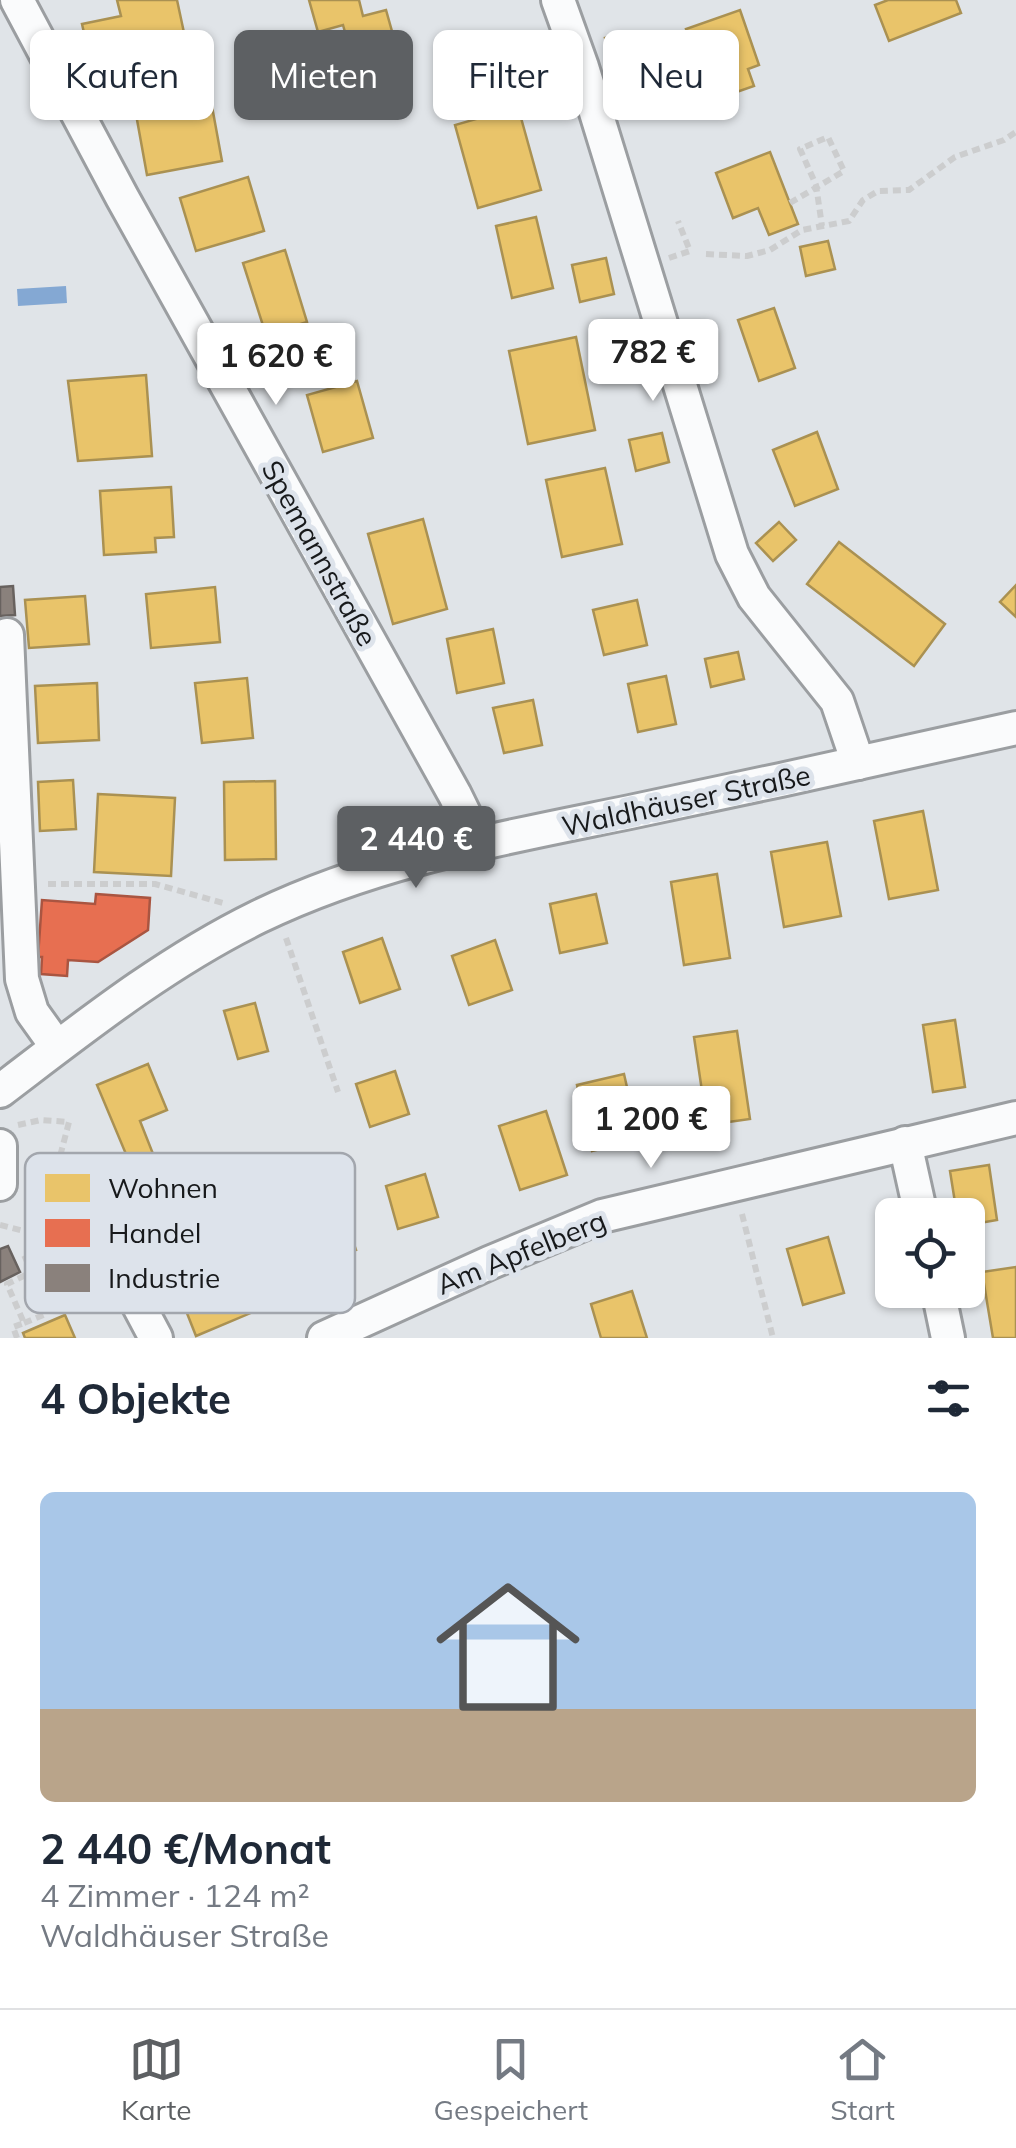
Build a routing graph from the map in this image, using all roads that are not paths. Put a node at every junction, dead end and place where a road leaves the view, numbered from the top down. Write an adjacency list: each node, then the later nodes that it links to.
1 (16, 0): 6 (street, Spemannstraße)
2 (558, 0): 5 (street)
3 (7, 635): 7 (street)
4 (1016, 728): 5 (street, Waldhäuser Straße)
5 (858, 763): 6 (street, Waldhäuser Straße)
6 (478, 844): 8 (street, Waldhäuser Straße)
7 (8, 884): 8 (street)
8 (57, 1047): 9 (street, Waldhäuser Straße)
9 (0, 1091)
10 (1016, 1118): 12 (street, Am Apfelberg)
11 (7, 1136): 13 (street)
12 (905, 1143): 14 (street); 18 (street, Am Apfelberg)
13 (0, 1184)
14 (917, 1198)
15 (942, 1308): 19 (street)
16 (143, 1313): 17 (street)
17 (156, 1338)
18 (324, 1338)
19 (948, 1338)

